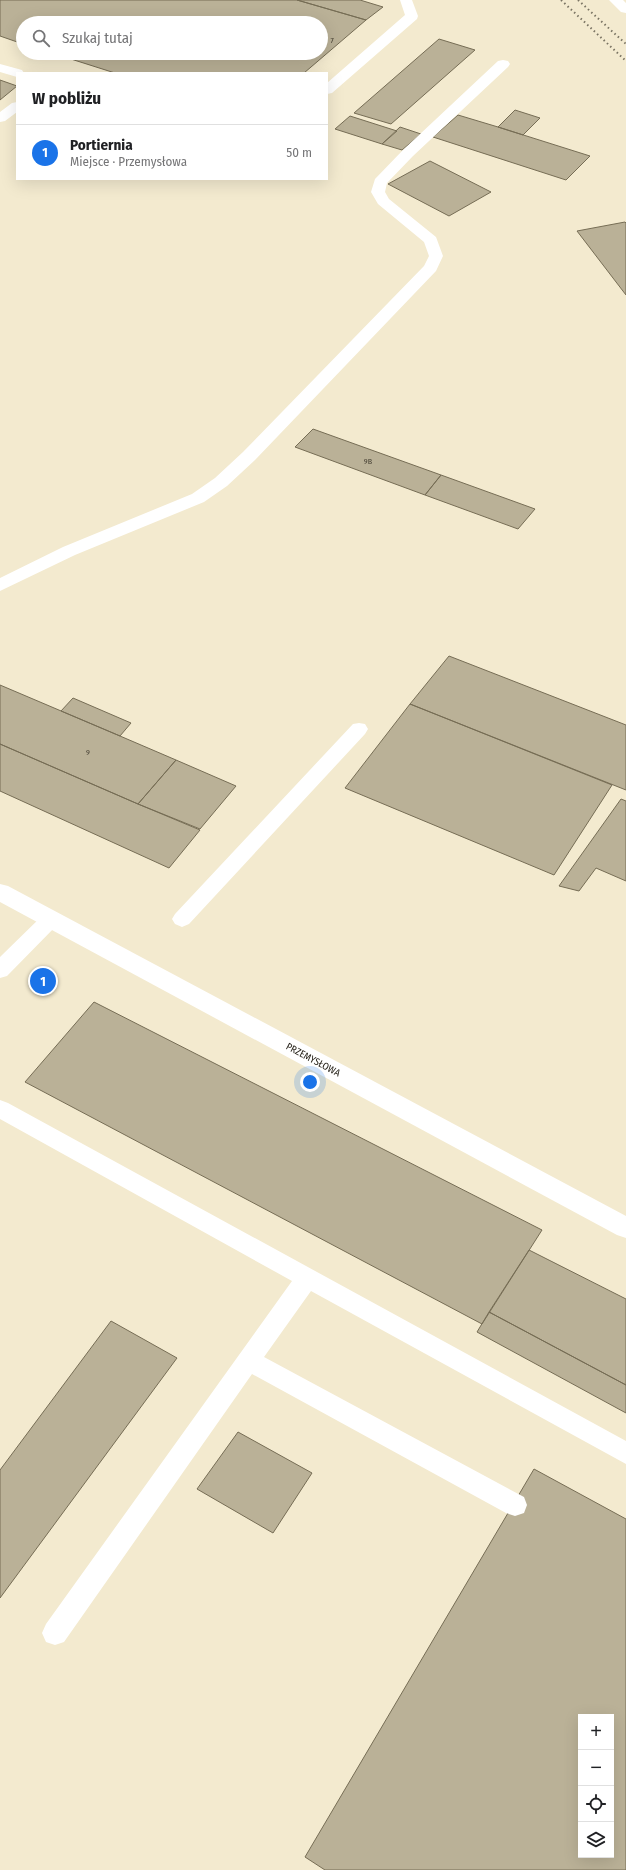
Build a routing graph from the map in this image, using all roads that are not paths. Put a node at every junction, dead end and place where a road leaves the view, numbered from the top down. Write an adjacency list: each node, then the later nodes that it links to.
1 (406, 0): 7 (lane)
2 (615, 0): 3 (lane)
3 (626, 9)
4 (503, 64): 10 (lane)
5 (0, 68): 6 (lane)
6 (16, 73)
7 (328, 89)
8 (16, 107): 9 (lane)
9 (0, 118)
10 (0, 585)
11 (359, 729): 14 (lane)
12 (0, 892): 13 (street, PRZEMYSŁOWA)
13 (51, 919): 15 (lane); 17 (street, PRZEMYSŁOWA)
14 (182, 919)
15 (0, 970)
16 (0, 1109): 18 (lane)
17 (626, 1228)
18 (307, 1278): 19 (lane); 20 (lane)
19 (248, 1360): 21 (lane); 22 (lane)
20 (626, 1453)
21 (515, 1505)
22 (55, 1633)

